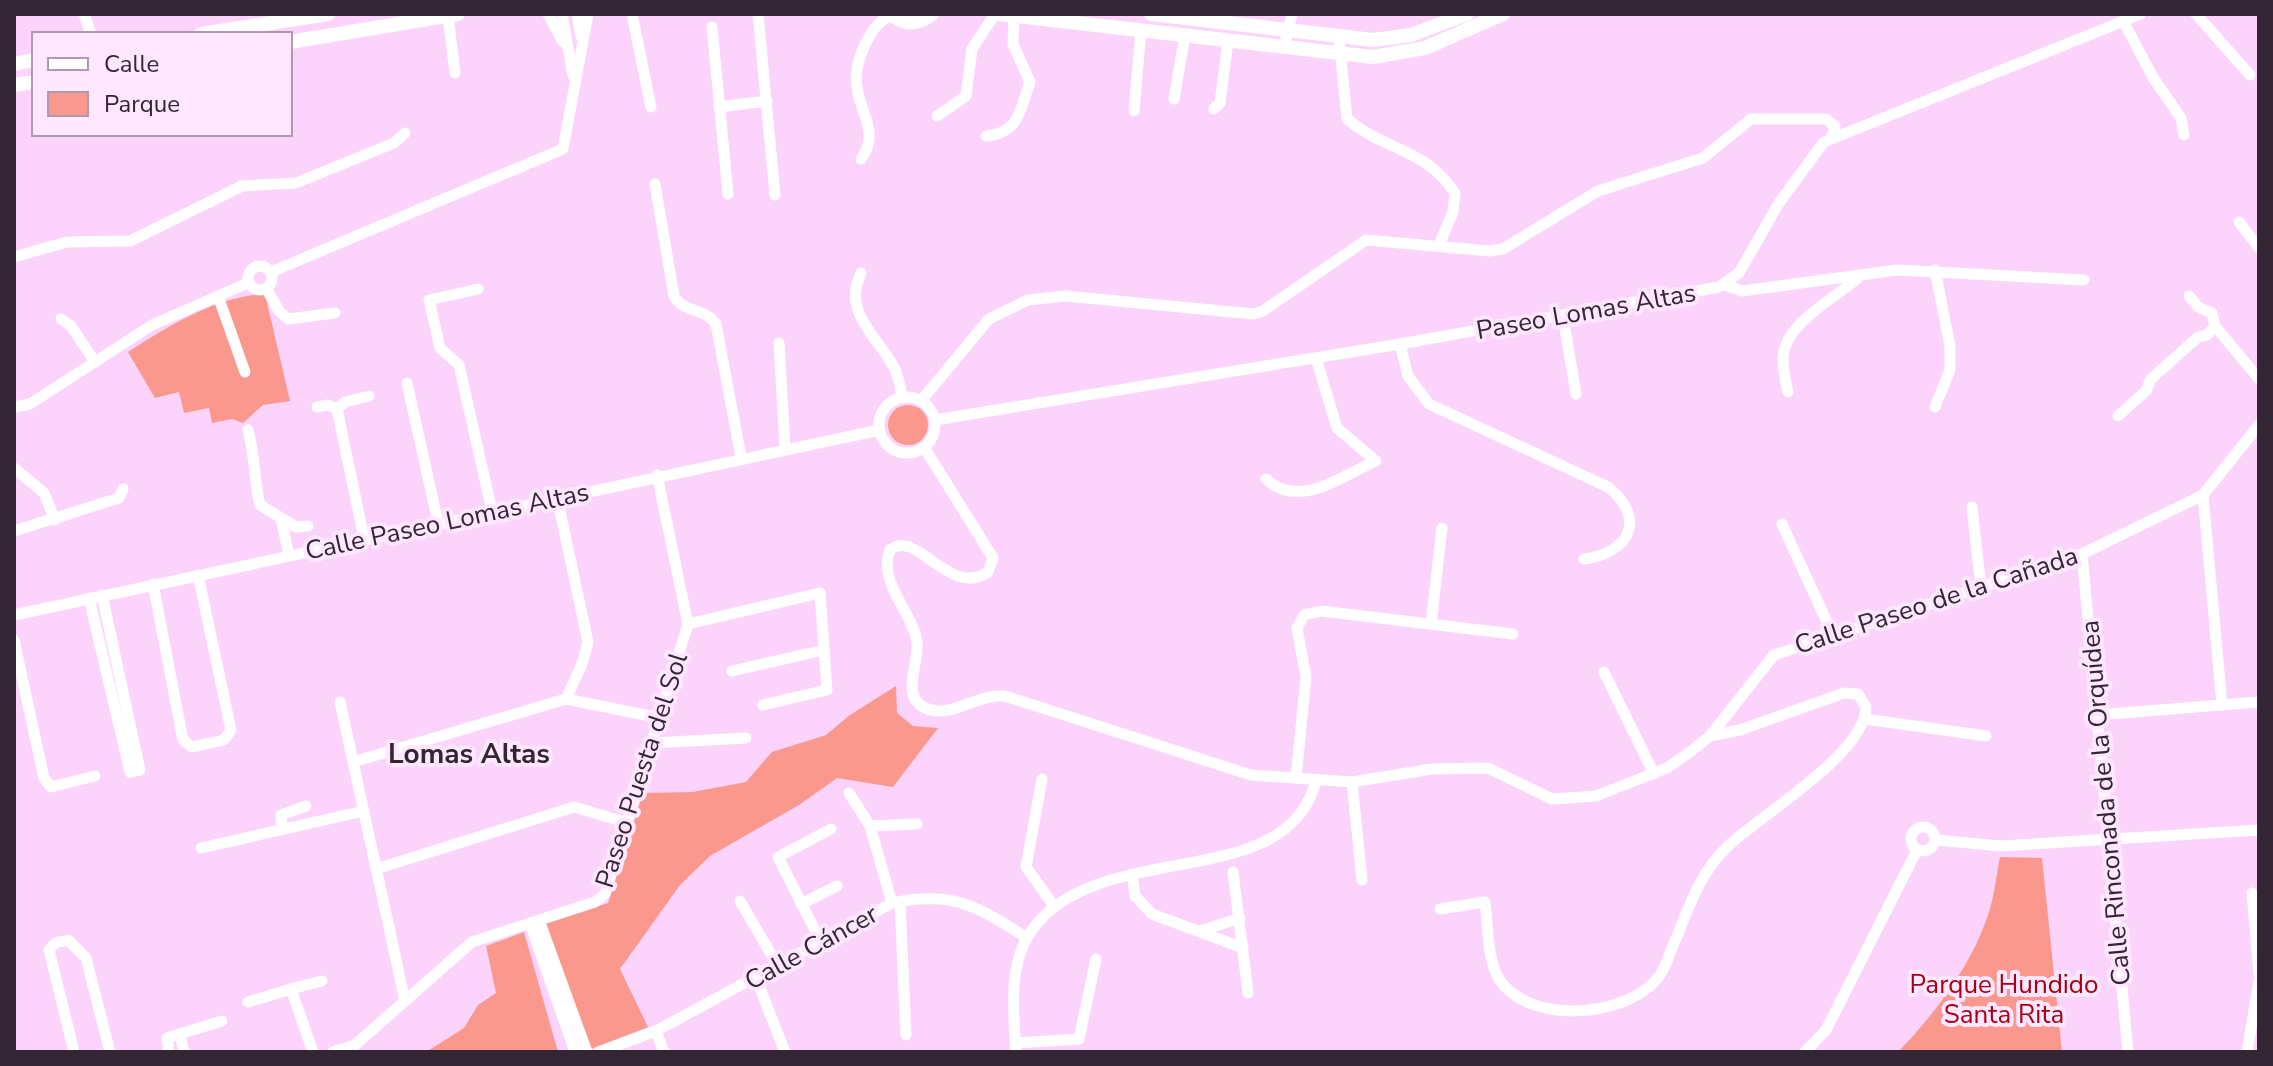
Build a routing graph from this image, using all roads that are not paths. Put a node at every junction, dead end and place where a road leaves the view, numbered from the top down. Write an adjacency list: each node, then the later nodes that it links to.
1 (328, 14): 19 (street)
2 (548, 14): 32 (street)
3 (562, 14): 32 (street)
4 (577, 14): 30 (street)
5 (588, 14): 30 (street)
6 (632, 14): 39 (street)
7 (758, 14): 38 (street)
8 (932, 14): 16 (street)
9 (996, 14): 18 (street); 43 (street)
10 (1151, 14): 23 (street)
11 (1292, 14): 23 (street)
12 (1503, 14): 24 (street)
13 (2141, 14): 20 (street, Paseo Lomas Altas)
14 (2196, 14): 35 (street)
15 (453, 15): 29 (street); 34 (street)
16 (890, 15): 48 (street)
17 (1465, 15): 24 (street); 27 (street)
18 (1014, 16): 22 (street); 46 (street)
19 (258, 20): 25 (street)
20 (2123, 21): 45 (street); 47 (street, Paseo Lomas Altas)
21 (712, 27): 40 (street)
22 (1141, 30): 26 (street); 42 (street)
23 (1286, 31): 27 (street); 31 (street)
24 (1470, 31): 33 (street)
25 (209, 32)
26 (1185, 35): 28 (street); 37 (street)
27 (1339, 38): 33 (street)
28 (1228, 41): 31 (street); 41 (street)
29 (292, 42)
30 (582, 45): 36 (street)
31 (1284, 47): 33 (street)
32 (569, 51): 36 (street)
33 (1340, 54): 53 (street)
34 (455, 73)
35 (2250, 75)
36 (574, 84): 57 (street)
37 (1174, 99)
38 (767, 101): 40 (street); 51 (street)
39 (651, 107)
40 (719, 107): 50 (street)
41 (1214, 109)
42 (1134, 111)
43 (937, 116)
44 (405, 133): 55 (street)
45 (2184, 135)
46 (986, 136)
47 (1832, 137): 53 (street); 62 (street, Paseo Lomas Altas)
48 (861, 159)
49 (655, 184): 94 (street)
50 (728, 194)
51 (775, 195)
52 (2239, 222): 54 (street)
53 (1439, 245): 82 (street)
54 (2259, 248)
55 (14, 257)
56 (1935, 270): 59 (street); 60 (street); 85 (street)
57 (271, 272): 61 (street); 63 (street)
58 (861, 273): 81 (street)
59 (1859, 276): 62 (street); 78 (street)
60 (2084, 280)
61 (248, 283): 63 (street); 65 (street)
62 (1725, 285): 68 (street, Paseo Lomas Altas)
63 (266, 288): 67 (street)
64 (478, 289): 102 (street)
65 (218, 296): 74 (street); 75 (street)
66 (2189, 296): 70 (street)
67 (335, 313)
68 (1563, 316): 72 (street, Paseo Lomas Altas); 79 (street)
69 (61, 319): 74 (street)
70 (2215, 326): 76 (street); 87 (street)
71 (779, 343): 92 (street)
72 (1400, 344): 73 (street, Paseo Lomas Altas); 113 (street)
73 (1316, 358): 88 (street, Paseo Lomas Altas); 97 (street)
74 (95, 362): 83 (street)
75 (245, 372)
76 (2259, 379)
77 (407, 383): 105 (street)
78 (1788, 392)
79 (1576, 394)
80 (369, 396): 86 (street)
81 (902, 398): 82 (street); 91 (street)
82 (921, 401): 88 (street)
83 (14, 407)
84 (317, 407): 86 (street)
85 (1935, 407)
86 (337, 409): 110 (street)
87 (2118, 416)
88 (935, 420): 93 (street)
89 (2259, 425): 99 (street, Calle Paseo de la Cañada)
90 (248, 430): 103 (street)
91 (880, 430): 92 (street, Calle Paseo Lomas Altas); 93 (street)
92 (785, 447): 94 (street, Calle Paseo Lomas Altas)
93 (924, 447): 143 (street, Calle Paseo de la Cañada)
94 (741, 457): 96 (street, Calle Paseo Lomas Altas)
95 (14, 468): 104 (street)
96 (657, 475): 100 (street, Calle Paseo Lomas Altas); 120 (street, Paseo Puesta del Sol)
97 (1266, 479)
98 (123, 489): 104 (street)
99 (2203, 495): 111 (street, Calle Paseo de la Cañada); 132 (street)
100 (557, 497): 102 (street, Calle Paseo Lomas Altas); 128 (street)
101 (1972, 507): 116 (street)
102 (492, 511): 105 (street, Calle Paseo Lomas Altas)
103 (281, 519): 107 (street); 112 (street)
104 (55, 520): 109 (street)
105 (438, 522): 110 (street, Calle Paseo Lomas Altas)
106 (1782, 524): 123 (street)
107 (308, 526)
108 (1442, 528): 121 (street)
109 (14, 531)
110 (364, 538): 112 (street, Calle Paseo Lomas Altas)
111 (2082, 554): 116 (street, Calle Paseo de la Cañada); 133 (street, Calle Rinconada de la Orquídea)
112 (289, 555): 114 (street, Calle Paseo Lomas Altas)
113 (1584, 559)
114 (198, 575): 115 (street, Calle Paseo Lomas Altas); 115 (street)
115 (153, 584): 117 (street, Calle Paseo Lomas Altas)
116 (1981, 588): 123 (street, Calle Paseo de la Cañada)
117 (102, 595): 118 (street, Calle Paseo Lomas Altas); 118 (street)
118 (89, 598): 119 (street, Calle Paseo Lomas Altas)
119 (14, 615)
120 (688, 624): 125 (street); 134 (street, Paseo Puesta del Sol)
121 (1431, 624): 122 (street); 143 (street)
122 (1513, 634)
123 (1833, 635): 136 (street, Calle Paseo de la Cañada)
124 (14, 640): 142 (street)
125 (824, 650): 126 (street); 131 (street)
126 (732, 671)
127 (1604, 672): 141 (street)
128 (566, 699): 134 (street); 140 (street)
129 (340, 702): 140 (street)
130 (2259, 702): 132 (street)
131 (763, 705)
132 (2222, 705): 133 (street)
133 (2097, 715): 157 (street, Calle Rinconada de la Orquídea)
134 (660, 718): 139 (street, Paseo Puesta del Sol)
135 (1865, 719): 136 (street); 137 (street); 170 (street)
136 (1710, 736): 141 (street, Calle Paseo de la Cañada)
137 (1986, 736)
138 (746, 738): 139 (street)
139 (652, 743): 150 (street, Paseo Puesta del Sol)
140 (353, 762): 149 (street)
141 (1654, 774): 146 (street, Calle Paseo de la Cañada)
142 (95, 776)
143 (1296, 778): 145 (street, Calle Paseo de la Cañada)
144 (1042, 779): 169 (street)
145 (1316, 780): 146 (street, Calle Paseo de la Cañada); 162 (street)
146 (1352, 782): 163 (street)
147 (849, 793): 152 (street)
148 (306, 806): 154 (street)
149 (364, 811): 154 (street); 160 (street)
150 (628, 823): 160 (street); 172 (street, Paseo Puesta del Sol)
151 (917, 824): 152 (street)
152 (870, 826): 167 (street)
153 (831, 829): 168 (street)
154 (282, 830): 158 (street)
155 (2259, 830): 157 (street)
156 (1936, 840): 157 (street); 159 (street); 159 (street)
157 (2108, 840): 204 (street, Calle Rinconada de la Orquídea)
158 (201, 848)
159 (1917, 850): 203 (street)
160 (376, 869): 185 (street)
161 (1233, 872): 171 (street)
162 (1132, 874): 169 (street); 173 (street)
163 (1362, 880)
164 (837, 886): 168 (street)
165 (2252, 893): 179 (street)
166 (740, 901): 178 (street)
167 (896, 903): 174 (street, Calle Cáncer); 175 (street, Calle Cáncer); 190 (street)
168 (801, 904): 175 (street)
169 (1054, 906): 174 (street)
170 (1440, 909)
171 (1240, 918): 173 (street); 176 (street)
172 (534, 922): 185 (street, Paseo Puesta del Sol); 198 (street); 199 (street)
173 (1200, 931): 176 (street)
174 (1027, 938): 191 (street)
175 (821, 942): 178 (street, Calle Cáncer)
176 (1243, 948): 184 (street)
177 (1096, 959): 191 (street)
178 (778, 966): 180 (street, Calle Cáncer)
179 (2259, 974)
180 (756, 978): 188 (street, Calle Cáncer); 202 (street)
181 (322, 981): 183 (street)
182 (2259, 981): 205 (street)
183 (291, 989): 186 (street); 196 (street)
184 (1248, 993)
185 (405, 1001): 197 (street, Paseo Puesta del Sol)
186 (248, 1002)
187 (222, 1021): 189 (street)
188 (656, 1031): 200 (street, Calle Cáncer); 201 (street)
189 (180, 1034): 194 (street); 195 (street)
190 (906, 1035)
191 (1016, 1047)
192 (74, 1052): 193 (street)
193 (110, 1052)
194 (169, 1052)
195 (184, 1052)
196 (313, 1052)
197 (333, 1052)
198 (575, 1052)
199 (587, 1052)
200 (599, 1052)
201 (664, 1052)
202 (785, 1052)
203 (1805, 1052)
204 (2128, 1052)
205 (2247, 1052)

